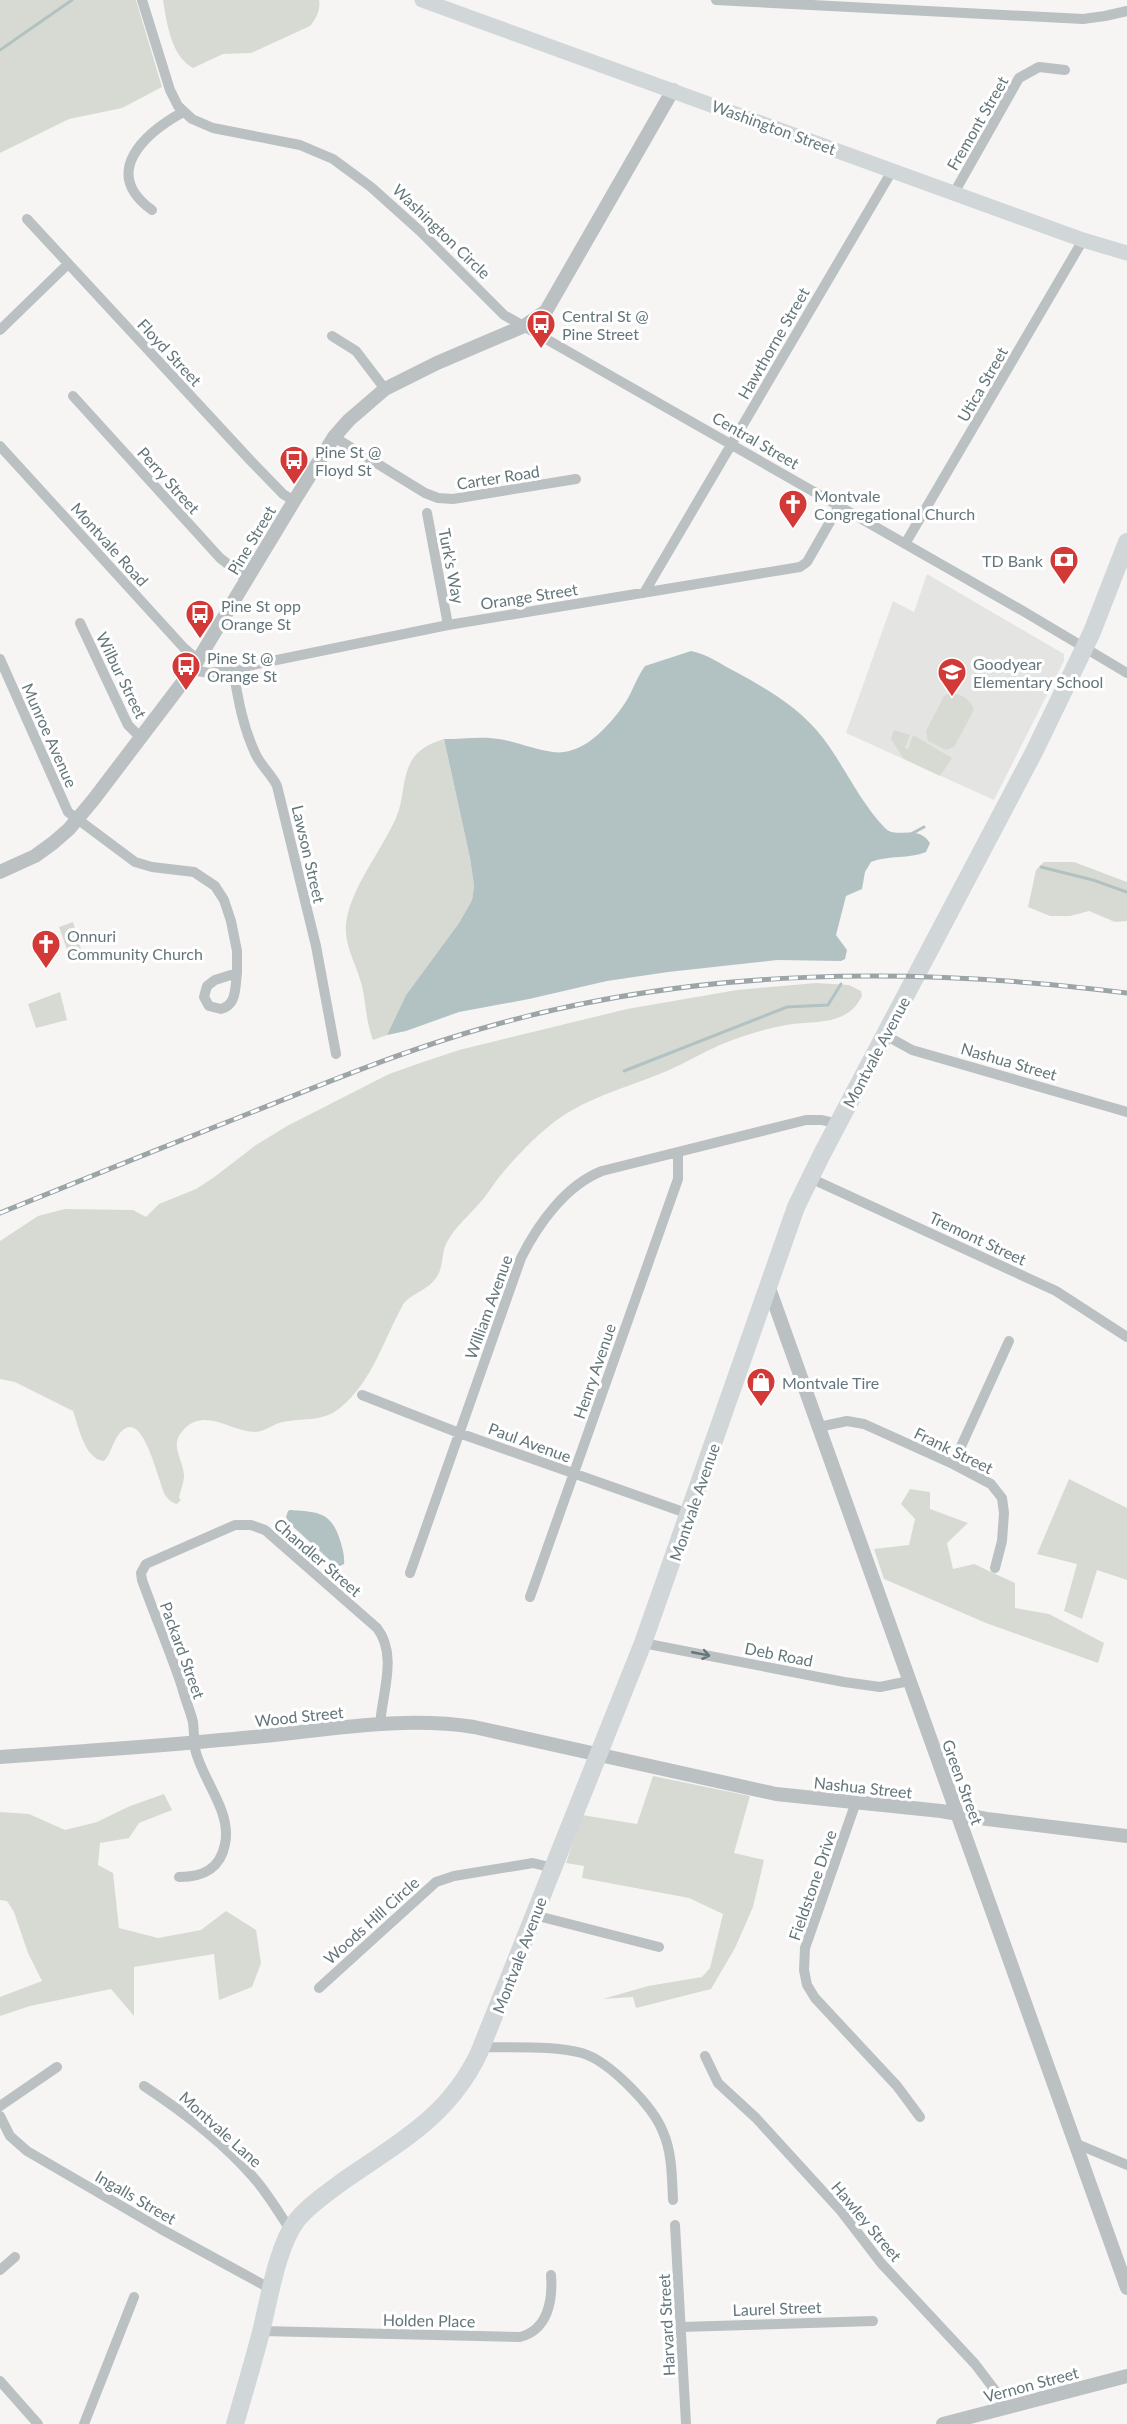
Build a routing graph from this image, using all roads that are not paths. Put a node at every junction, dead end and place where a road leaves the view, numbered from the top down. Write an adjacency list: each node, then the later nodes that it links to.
1 (142, 0): 7 (street)
2 (422, 0): 6 (main road, Washington Street)
3 (716, 0): 4 (street)
4 (1127, 11)
5 (1065, 70): 9 (street, Fremont Street)
6 (673, 90): 8 (main road, Washington Street); 15 (street)
7 (183, 112): 10 (street); 15 (street, Washington Circle)
8 (892, 171): 9 (main road, Washington Street); 21 (street, Hawthorne Street)
9 (954, 193): 12 (main road, Washington Street)
10 (152, 210)
11 (27, 219): 14 (street, Floyd Street)
12 (1083, 240): 13 (main road, Washington Street); 28 (street, Utica Street)
13 (1127, 253)
14 (68, 264): 16 (street); 24 (street, Floyd Street)
15 (524, 326): 18 (street, Pine Street); 21 (street, Central Street)
16 (0, 330)
17 (332, 336): 18 (street)
18 (385, 389): 20 (street, Pine Street)
19 (73, 396): 29 (street, Perry Street)
20 (334, 437): 23 (street, Carter Road); 24 (street, Pine Street)
21 (731, 443): 25 (street, Central Street); 30 (street, Hawthorne Street)
22 (0, 446): 35 (street, Montvale Road)
23 (576, 479)
24 (294, 501): 29 (street, Pine Street)
25 (839, 506): 28 (street, Central Street); 30 (street, Orange Street)
26 (427, 513): 32 (street, Turk's Way)
27 (1127, 542): 33 (main road, Montvale Avenue)
28 (905, 544): 33 (street, Central Street)
29 (247, 579): 35 (street, Pine Street)
30 (644, 593): 32 (street, Orange Street)
31 (80, 623): 38 (street, Wilbur Street)
32 (448, 625): 36 (street, Orange Street)
33 (1084, 648): 37 (street, Central Street); 42 (main road, Montvale Avenue)
34 (0, 659): 39 (street, Munroe Avenue)
35 (195, 665): 36 (street, Orange Street); 38 (street, Pine Street)
36 (233, 669): 43 (street, Lawson Street)
37 (1127, 673)
38 (141, 738): 39 (street, Pine Street)
39 (77, 820): 40 (street, Pine Street); 41 (street, Munroe Avenue)
40 (0, 872)
41 (237, 973)
42 (885, 1035): 44 (street, Nashua Street); 45 (main road, Montvale Avenue)
43 (336, 1054)
44 (1127, 1112)
45 (838, 1124): 46 (street, William Avenue); 47 (main road, Montvale Avenue)
46 (678, 1153): 53 (street, William Avenue); 55 (street, Henry Avenue)
47 (810, 1178): 48 (main road, Montvale Avenue); 49 (street, Tremont Street)
48 (769, 1288): 52 (street, Green Street); 56 (main road, Montvale Avenue)
49 (1127, 1337)
50 (1009, 1341): 54 (street)
51 (362, 1395): 53 (street, Paul Avenue)
52 (819, 1427): 54 (street, Frank Street); 62 (street, Green Street)
53 (459, 1433): 55 (street, Paul Avenue); 59 (street, William Avenue)
54 (953, 1464): 57 (street, Frank Street)
55 (574, 1474): 56 (street, Paul Avenue); 60 (street, Henry Avenue)
56 (689, 1514): 61 (main road, Montvale Avenue)
57 (996, 1568)
58 (142, 1569): 63 (street, Chandler Street); 64 (street, Packard Street)
59 (410, 1573)
60 (530, 1597)
61 (643, 1642): 62 (street, Deb Road, one-way to 62); 65 (main road, Montvale Avenue)
62 (909, 1681): 68 (street, Green Street)
63 (380, 1725): 64 (street, Wood Street); 65 (street, Wood Street)
64 (195, 1743): 66 (street, Wood Street); 71 (street, Packard Street)
65 (599, 1755): 67 (street, Nashua Street); 70 (main road, Montvale Avenue)
66 (0, 1757)
67 (856, 1802): 68 (street, Nashua Street); 81 (street, Fieldstone Drive)
68 (956, 1813): 69 (street, Nashua Street); 82 (street, Green Street)
69 (1127, 1836)
70 (553, 1868): 72 (main road, Montvale Avenue); 74 (street, Woods Hill Circle)
71 (179, 1877)
72 (534, 1915): 73 (street); 75 (main road, Montvale Avenue)
73 (659, 1947)
74 (319, 1988)
75 (482, 2048): 84 (street); 86 (main road, Montvale Avenue)
76 (705, 2056): 98 (street, Hawley Street)
77 (57, 2067): 79 (street)
78 (144, 2086): 86 (street, Montvale Lane)
79 (0, 2106)
80 (0, 2116): 91 (street, Ingalls Street)
81 (920, 2117)
82 (1077, 2144): 83 (street); 90 (street, Green Street)
83 (1127, 2165)
84 (673, 2199)
85 (675, 2225): 94 (street, Harvard Street)
86 (291, 2232): 91 (main road, Montvale Avenue)
87 (15, 2257): 88 (street)
88 (0, 2270)
89 (551, 2275): 95 (street, Holden Place)
90 (1127, 2288)
91 (271, 2289): 95 (main road, Montvale Avenue)
92 (134, 2297): 100 (street)
93 (873, 2321): 94 (street, Laurel Street)
94 (681, 2326): 102 (street, Harvard Street)
95 (261, 2331): 101 (main road, Montvale Avenue)
96 (1127, 2376): 98 (street, Vernon Street)
97 (0, 2381): 99 (street)
98 (1004, 2408): 103 (street, Vernon Street)
99 (38, 2424)
100 (84, 2424)
101 (235, 2424)
102 (686, 2424)
103 (943, 2424)

